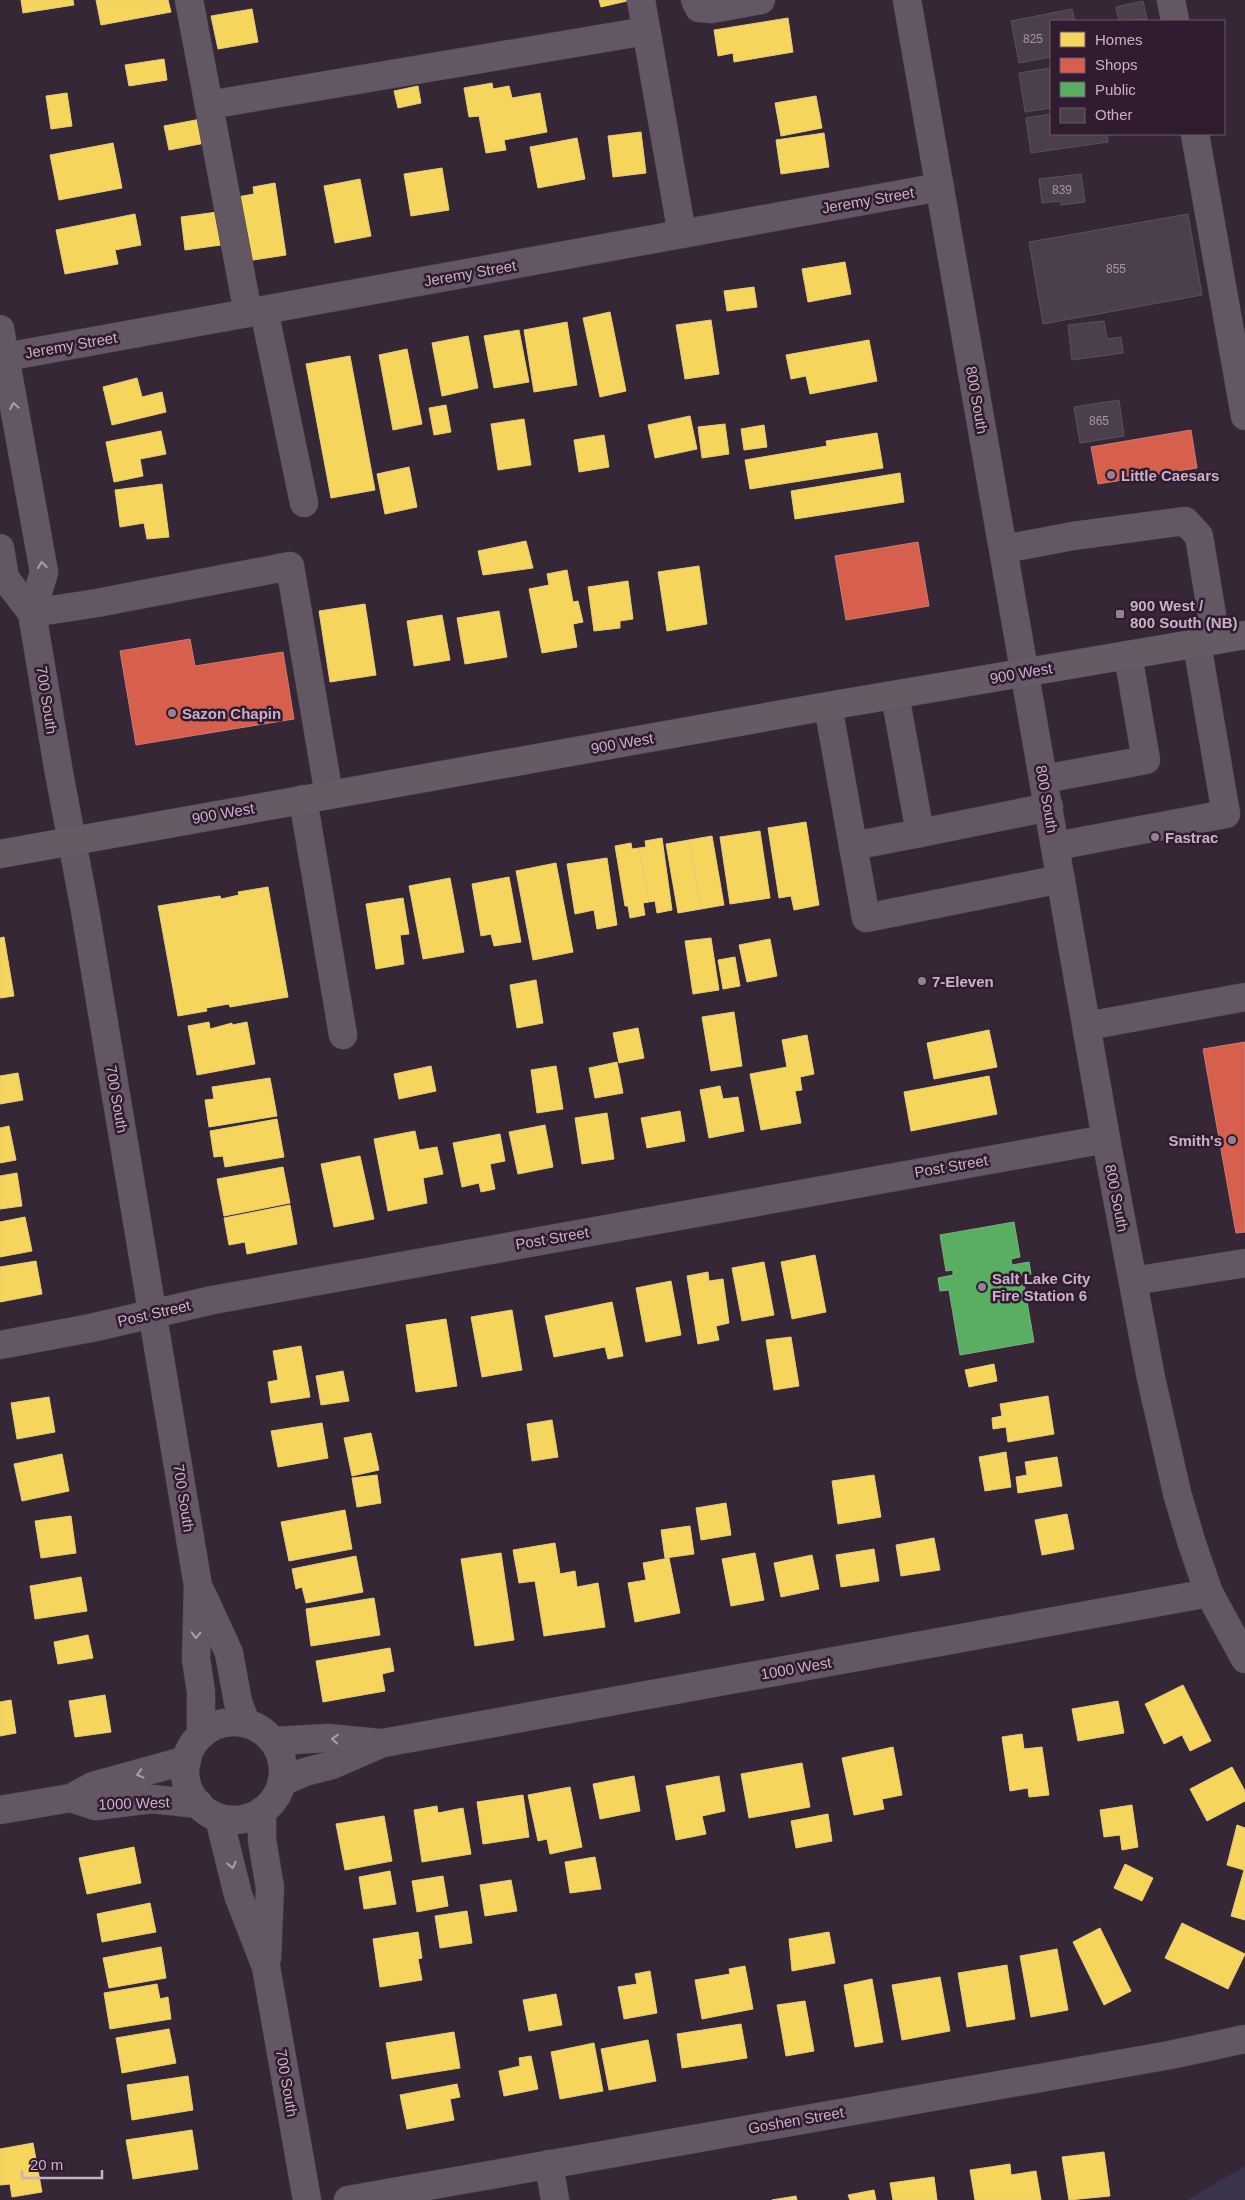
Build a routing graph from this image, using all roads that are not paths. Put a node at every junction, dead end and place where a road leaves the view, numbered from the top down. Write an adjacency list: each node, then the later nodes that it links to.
1 (189, 0): 9 (street)
2 (641, 0): 8 (street)
3 (695, 0): 4 (street)
4 (761, 0)
5 (907, 0): 11 (street, 800 South)
6 (1171, 0): 7 (street)
7 (1175, 20)
8 (646, 31): 9 (street); 12 (street)
9 (209, 105): 13 (street)
10 (1195, 135): 16 (street)
11 (940, 187): 12 (street, Jeremy Street); 19 (street, 800 South)
12 (682, 234): 13 (street, Jeremy Street)
13 (256, 311): 15 (street, Jeremy Street); 17 (street)
14 (0, 329): 15 (street, 700 South)
15 (3, 357): 20 (street, 700 South, one-way to 15)
16 (1245, 416)
17 (304, 503)
18 (0, 548): 20 (street, 700 South)
19 (1004, 549): 22 (street); 24 (street, 800 South)
20 (32, 612): 28 (street); 31 (street, 700 South)
21 (1245, 635): 22 (main road, 900 West)
22 (1206, 642): 23 (main road, 900 West); 33 (street)
23 (1128, 655): 24 (main road, 900 West); 27 (street)
24 (1025, 672): 25 (main road, 900 West); 27 (street, 800 South)
25 (895, 695): 26 (main road, 900 West); 30 (street)
26 (828, 706): 28 (main road, 900 West); 32 (street)
27 (1044, 779): 29 (street, 800 South)
28 (316, 797): 31 (main road, 900 West); 38 (street)
29 (1049, 806): 30 (street); 33 (street, 800 South)
30 (920, 832): 32 (street)
31 (72, 841): 34 (main road, 900 West); 42 (street, 700 South)
32 (853, 846): 35 (street)
33 (1056, 846): 35 (street, 800 South)
34 (0, 854)
35 (1061, 879): 37 (street, 800 South)
36 (1245, 997): 37 (street)
37 (1087, 1026): 39 (street, 800 South)
38 (343, 1035)
39 (1106, 1139): 41 (street, 800 South); 42 (street, Post Street)
40 (1245, 1263): 41 (street)
41 (1133, 1281): 45 (street, 800 South)
42 (152, 1313): 43 (street, Post Street); 44 (street, 700 South)
43 (0, 1345)
44 (198, 1586): 47 (street, 700 South); 48 (street, 700 South, one-way to 48)
45 (1208, 1593): 46 (street, 800 South); 50 (street, 1000 West)
46 (1245, 1659)
47 (246, 1723): 48 (street); 49 (street)
48 (201, 1735): 51 (street)
49 (274, 1741): 50 (street, 1000 West, one-way to 49); 52 (street)
50 (383, 1743): 52 (street, 1000 West)
51 (187, 1760): 53 (street, 1000 West, one-way to 53); 55 (street)
52 (282, 1782): 56 (street)
53 (71, 1798): 54 (street, 1000 West); 55 (street, 1000 West)
54 (0, 1810)
55 (209, 1811): 56 (street); 57 (street, 700 South, one-way to 57)
56 (262, 1811): 57 (street, 700 South)
57 (266, 1967): 60 (street, 700 South)
58 (1245, 2039): 59 (street, Goshen Street)
59 (549, 2164): 61 (street, Goshen Street); 62 (street)
60 (307, 2200)
61 (348, 2200)
62 (556, 2200)

